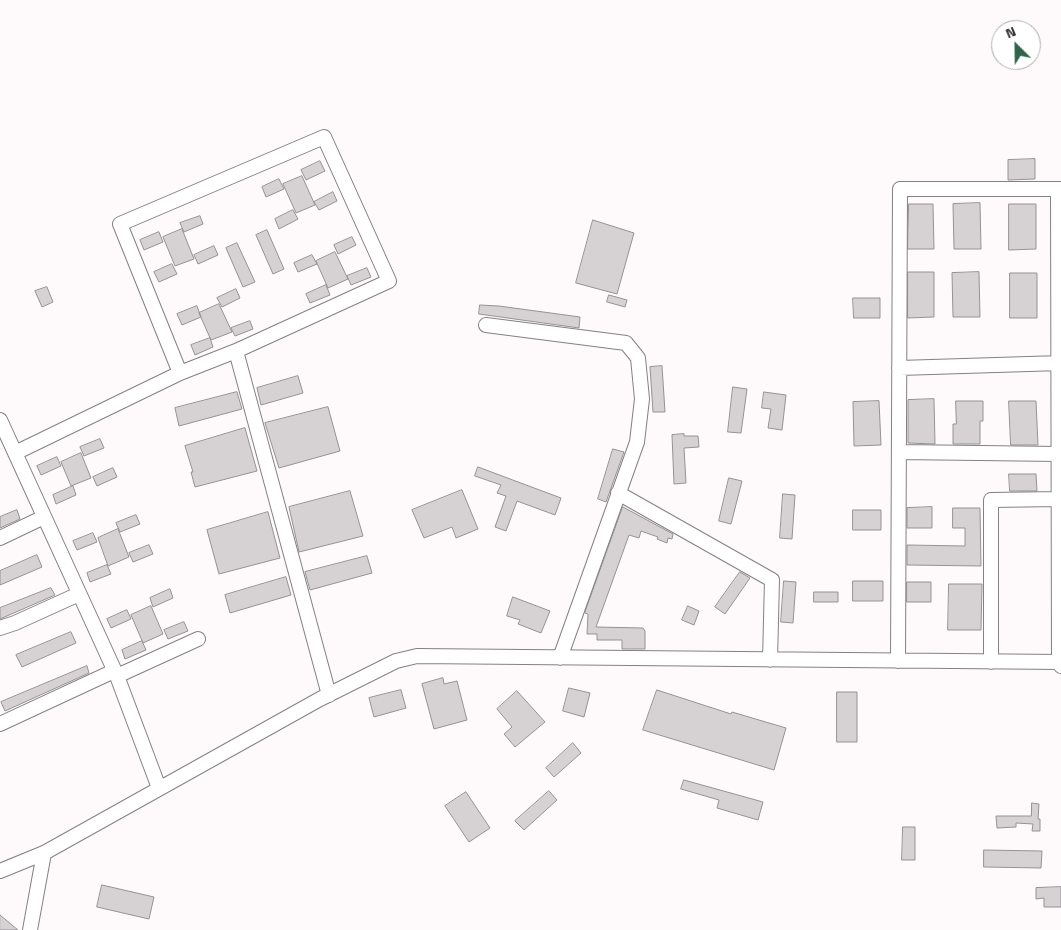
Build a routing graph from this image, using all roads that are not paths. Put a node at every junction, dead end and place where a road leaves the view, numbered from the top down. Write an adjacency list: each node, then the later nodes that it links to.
1 (1060, 188): 4 (street); 5 (street)
2 (486, 325): 11 (street)
3 (236, 351): 6 (street); 6 (street); 24 (street)
4 (1060, 363): 5 (street); 10 (street)
5 (899, 368): 8 (street)
6 (180, 373): 9 (street)
7 (0, 420): 9 (street)
8 (899, 452): 10 (street); 20 (street)
9 (15, 454): 13 (street)
10 (1059, 454): 12 (street)
11 (618, 494): 18 (street); 19 (street)
12 (1059, 499): 21 (street); 22 (street)
13 (44, 517): 14 (street); 15 (street)
14 (0, 538)
15 (79, 594): 16 (street); 23 (street)
16 (0, 628)
17 (198, 639): 23 (street)
18 (560, 658): 19 (street); 24 (street)
19 (770, 660): 20 (street)
20 (898, 661): 21 (street)
21 (991, 662): 22 (street)
22 (1060, 663)
23 (116, 674): 25 (street); 26 (street)
24 (329, 695): 26 (street)
25 (0, 724)
26 (159, 788): 27 (street)
27 (44, 853): 28 (street); 29 (street)
28 (1, 868)
29 (30, 930)

